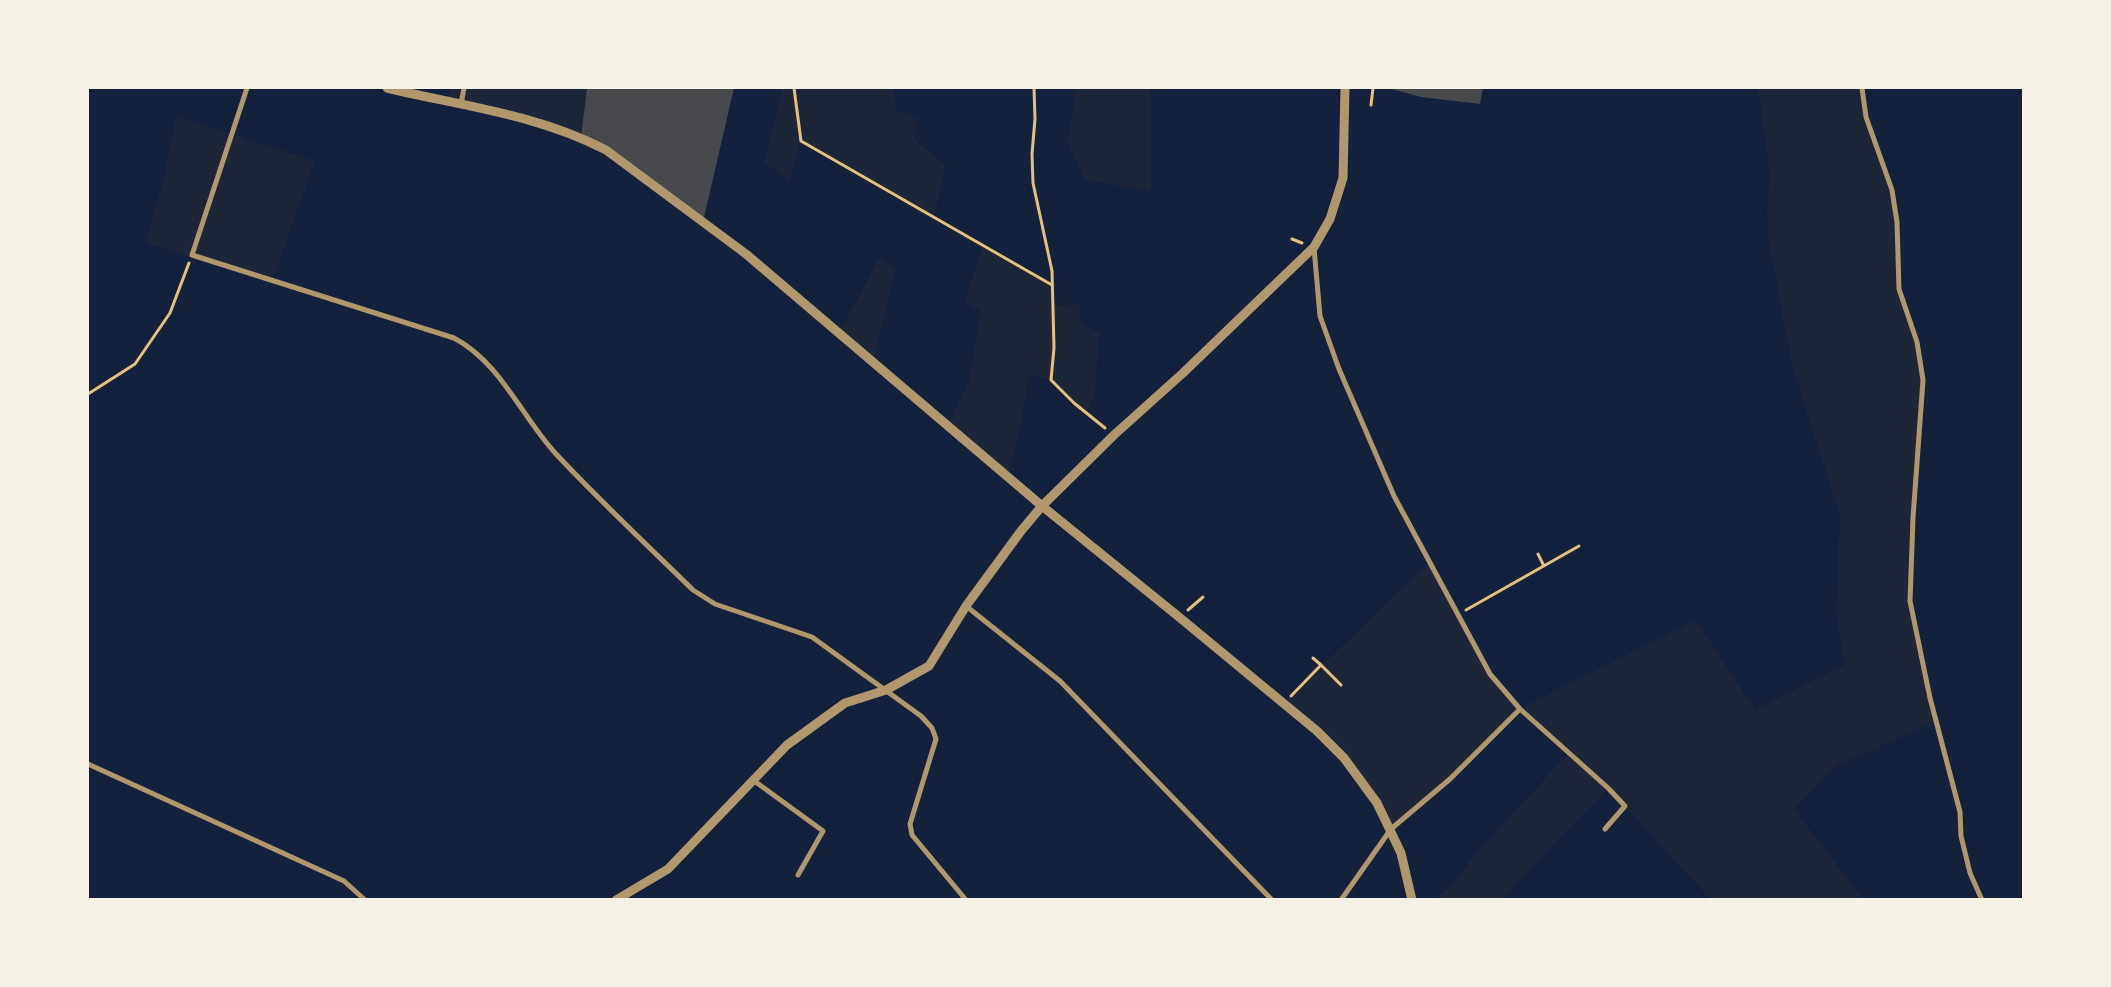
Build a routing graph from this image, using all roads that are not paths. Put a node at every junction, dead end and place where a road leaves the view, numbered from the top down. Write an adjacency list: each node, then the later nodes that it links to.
1 (247, 88): 10 (street)
2 (387, 88): 6 (street)
3 (464, 88): 6 (street)
4 (1345, 88): 7 (street)
5 (1862, 88): 23 (street)
6 (461, 104): 8 (street)
7 (1314, 247): 8 (street); 11 (street)
8 (1042, 506): 9 (street); 14 (street)
9 (966, 606): 10 (street); 20 (street)
10 (886, 690): 13 (street); 19 (street)
11 (1520, 709): 14 (street); 15 (street)
12 (88, 764): 17 (street)
13 (753, 780): 16 (street); 18 (street)
14 (1391, 829): 21 (street); 22 (street)
15 (1605, 829)
16 (798, 875)
17 (365, 900)
18 (616, 900)
19 (966, 900)
20 (1272, 900)
21 (1341, 900)
22 (1412, 900)
23 (1982, 900)

